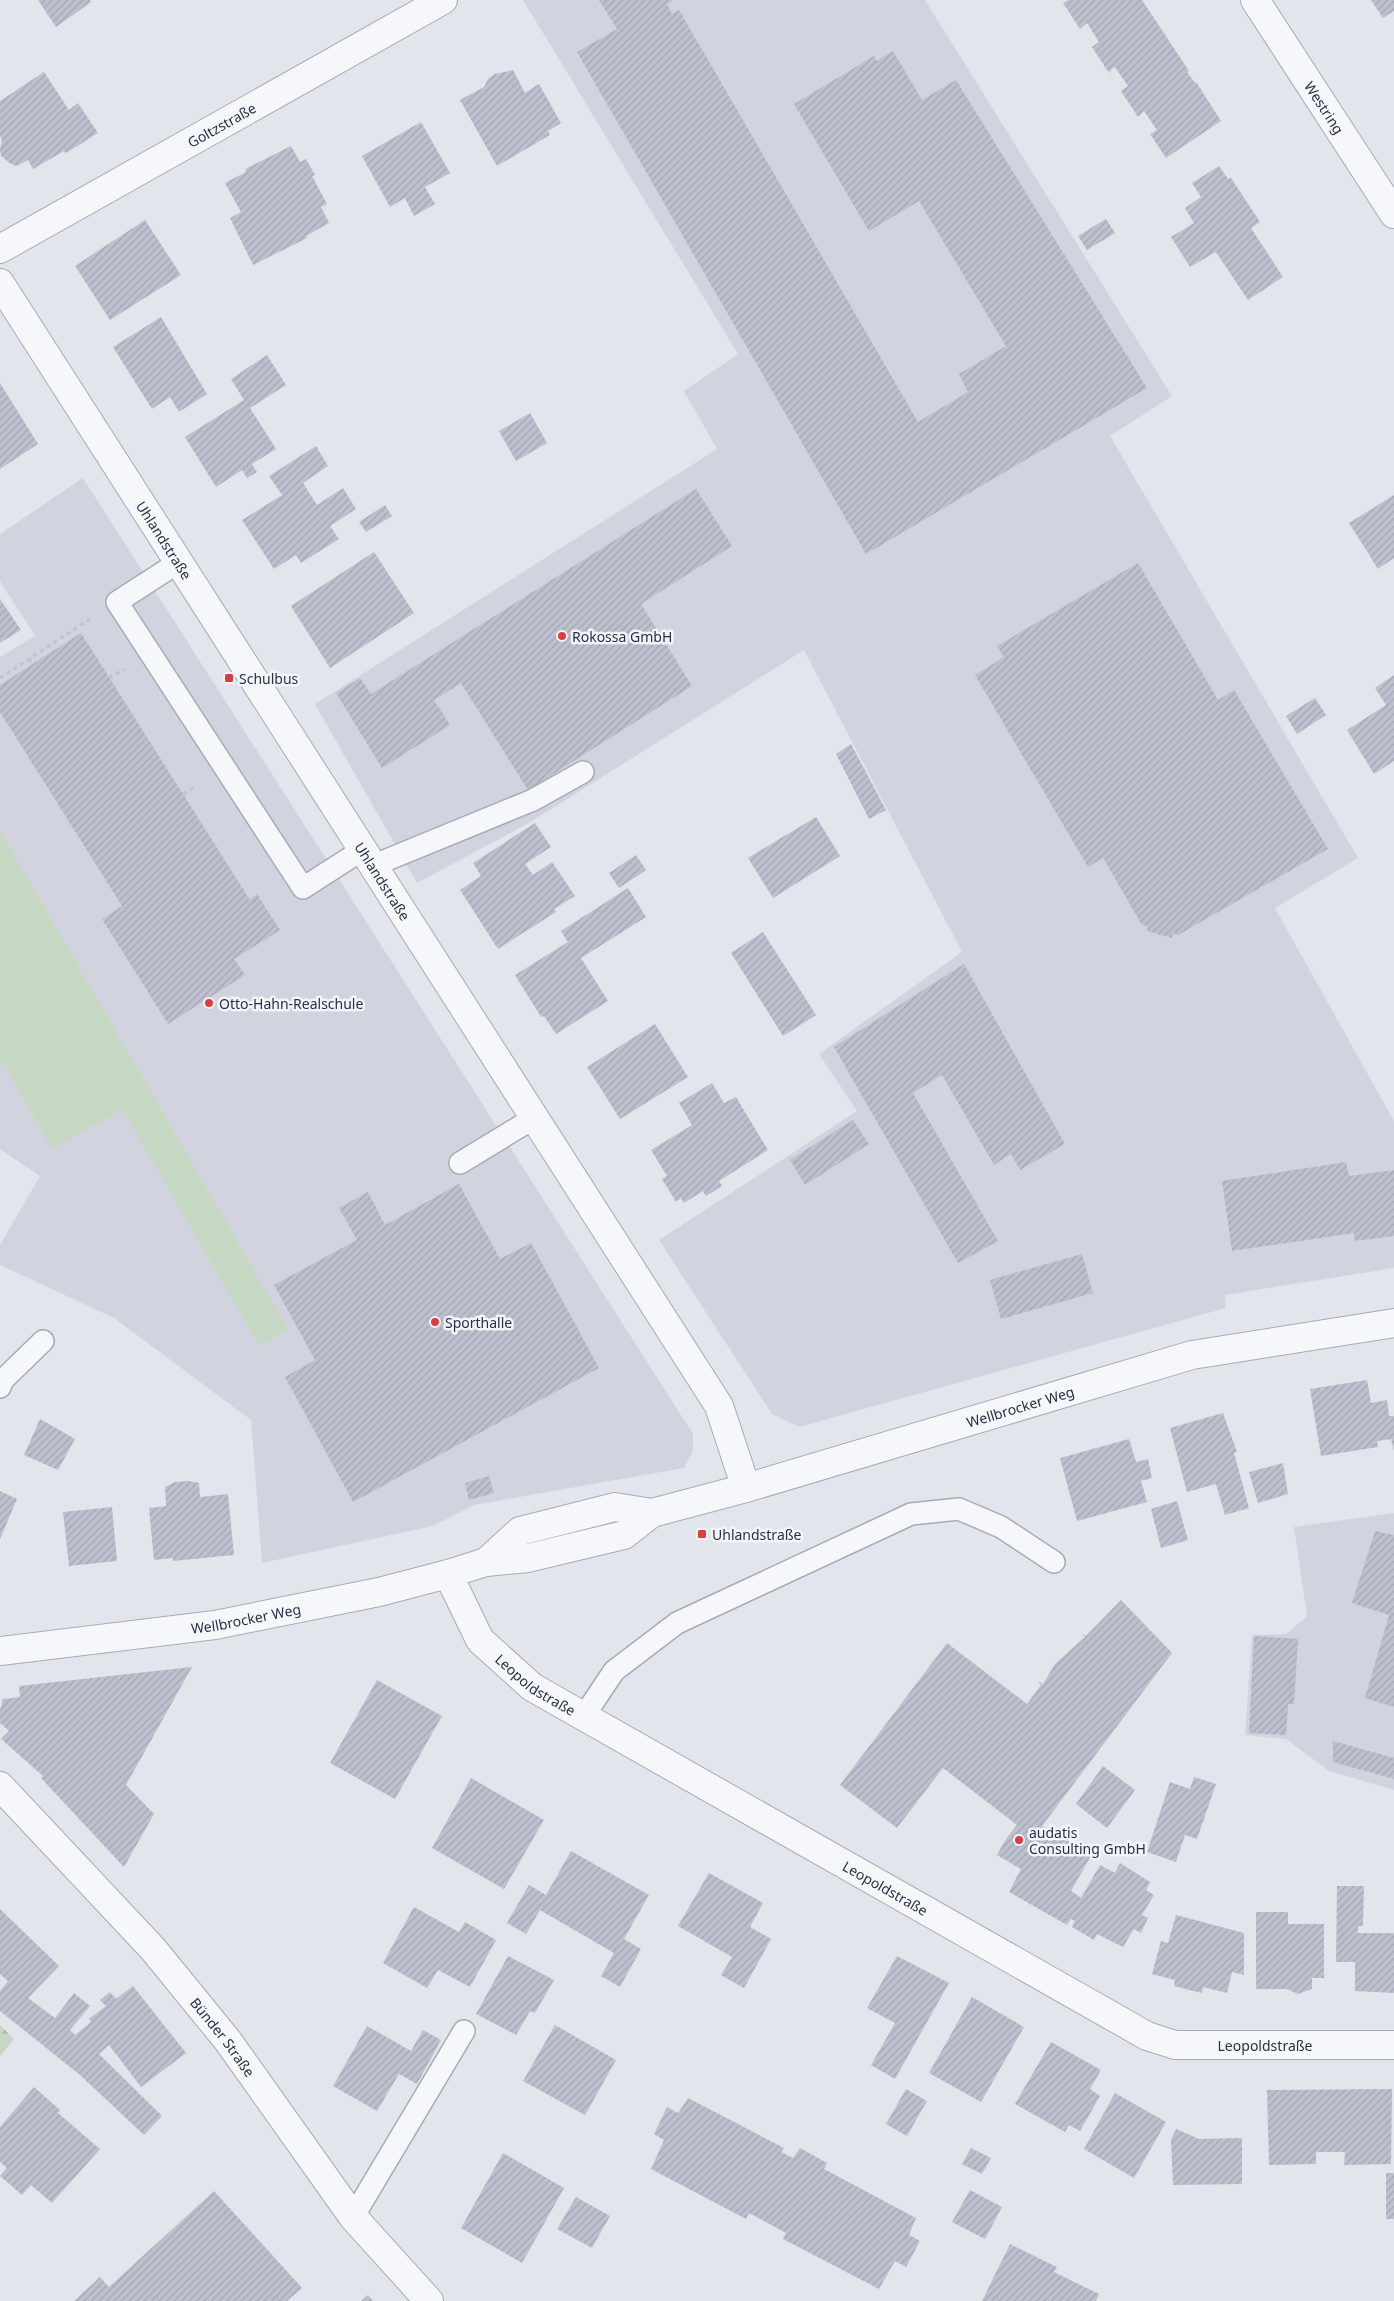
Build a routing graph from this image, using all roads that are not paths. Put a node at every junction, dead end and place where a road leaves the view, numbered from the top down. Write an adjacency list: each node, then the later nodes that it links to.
1 (443, 0): 4 (street, Goltzstraße)
2 (1255, 0): 3 (street, Westring)
3 (1394, 214)
4 (0, 249)
5 (0, 283): 6 (street, Uhlandstraße)
6 (179, 562): 8 (street, Uhlandstraße); 8 (lane)
7 (583, 772): 8 (lane)
8 (367, 858): 9 (street, Uhlandstraße)
9 (534, 1118): 10 (lane); 14 (street, Uhlandstraße)
10 (460, 1163)
11 (1394, 1324): 14 (street, Wellbrocker Weg)
12 (43, 1341): 13 (lane)
13 (0, 1387)
14 (746, 1488): 16 (street, Wellbrocker Weg)
15 (1054, 1562): 18 (lane)
16 (448, 1574): 17 (street, Wellbrocker Weg); 18 (street, Leopoldstraße)
17 (0, 1651)
18 (584, 1716): 21 (street, Leopoldstraße)
19 (0, 1786): 22 (street, Bünder Straße)
20 (464, 2031): 22 (lane)
21 (1394, 2045)
22 (353, 2217): 23 (street, Bünder Straße)
23 (429, 2301)

